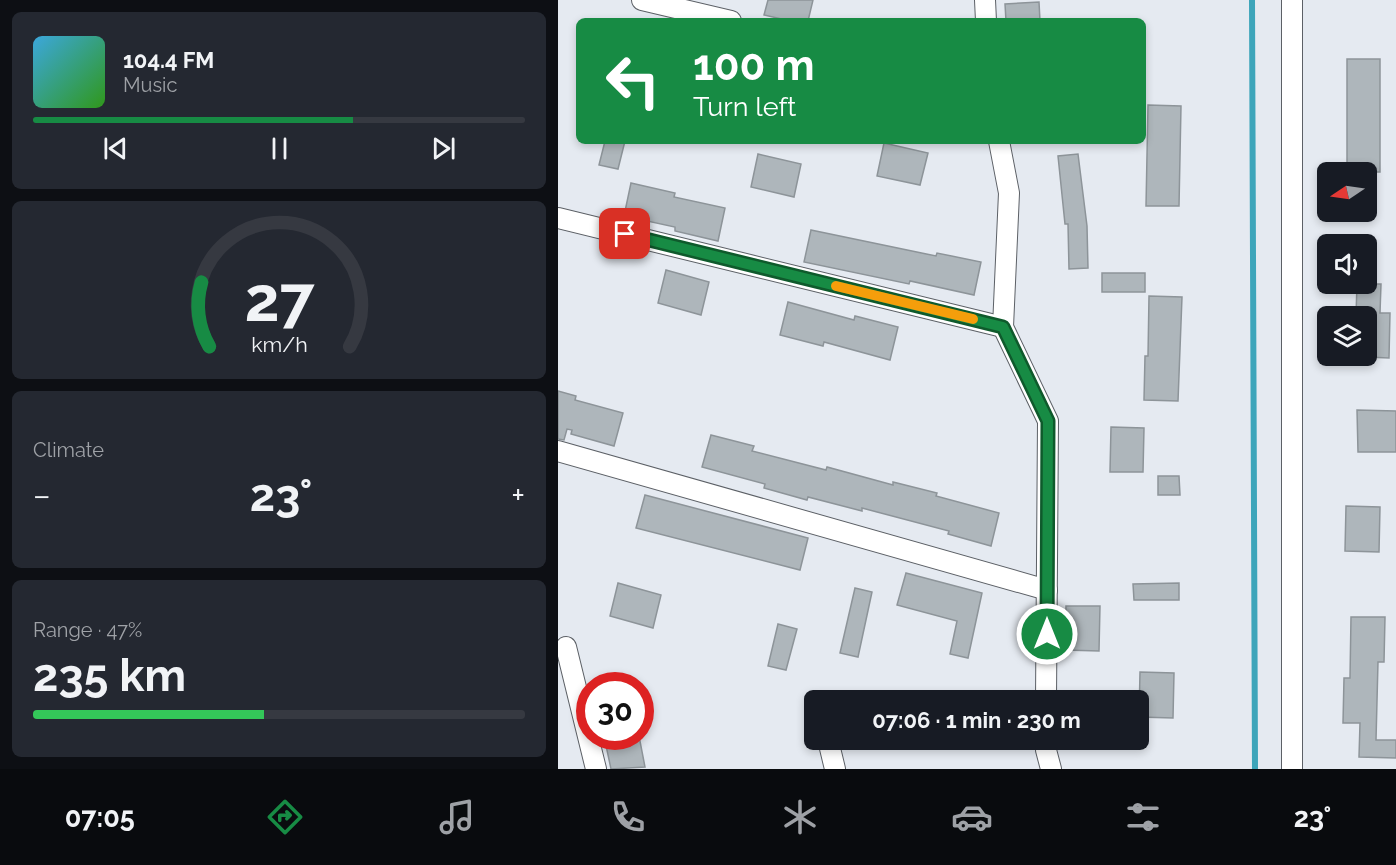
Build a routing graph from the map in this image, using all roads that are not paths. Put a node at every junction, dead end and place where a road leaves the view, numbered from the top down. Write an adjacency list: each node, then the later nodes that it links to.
1 (642, 0): 4 (street)
2 (985, 0): 5 (street)
3 (1293, 0): 18 (street)
4 (718, 18)
5 (986, 18)
6 (1000, 144): 8 (street)
7 (558, 218): 8 (street)
8 (1003, 327): 10 (street)
9 (558, 451): 10 (street)
10 (1047, 590): 12 (street)
11 (566, 647): 15 (street)
12 (1046, 690)
13 (830, 750): 16 (street)
14 (1046, 750): 17 (street)
15 (596, 769)
16 (835, 769)
17 (1051, 769)
18 (1292, 769)

